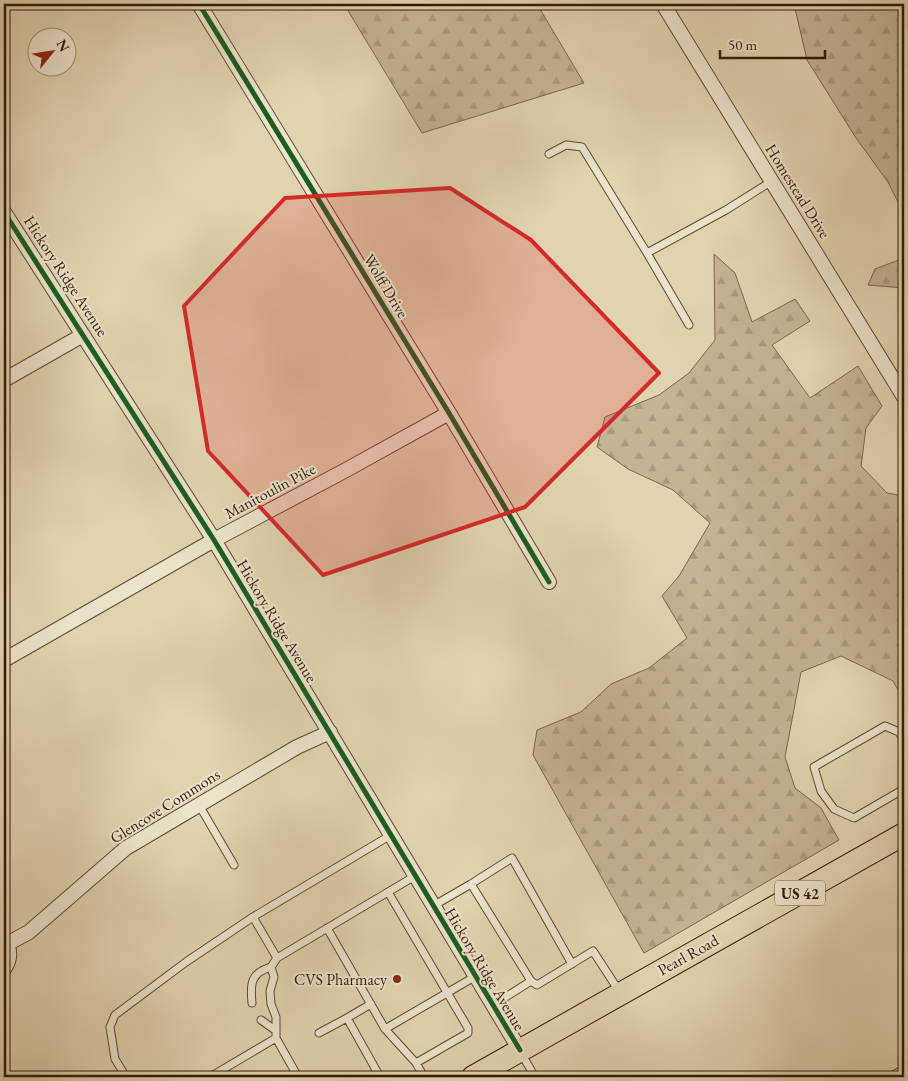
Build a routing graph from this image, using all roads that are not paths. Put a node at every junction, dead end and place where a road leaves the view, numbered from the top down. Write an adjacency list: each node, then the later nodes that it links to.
1 (199, 4): 11 (street, Wolff Drive)
2 (663, 4): 4 (street, Homestead Drive)
3 (548, 154): 6 (lane)
4 (772, 181): 6 (lane); 10 (street, Homestead Drive)
5 (4, 212): 8 (street, Hickory Ridge Avenue)
6 (647, 253): 7 (lane)
7 (690, 325)
8 (83, 335): 9 (street); 12 (street, Hickory Ridge Avenue)
9 (4, 380)
10 (904, 397)
11 (449, 413): 12 (street, Manitoulin Pike); 13 (street, Wolff Drive)
12 (214, 540): 14 (street, Manitoulin Pike); 15 (street, Hickory Ridge Avenue)
13 (550, 582)
14 (4, 660)
15 (330, 732): 18 (street, Glencove Commons); 20 (street, Hickory Ridge Avenue)
16 (904, 741): 17 (lane)
17 (904, 789)
18 (199, 805): 21 (lane); 28 (street, Glencove Commons)
19 (904, 834): 36 (main road, Pearl Road / US 42)
20 (391, 835): 22 (street, Hickory Ridge Avenue); 26 (lane)
21 (234, 865)
22 (415, 876): 24 (lane); 25 (street, Hickory Ridge Avenue)
23 (471, 884): 25 (lane); 30 (lane); 34 (lane)
24 (388, 892): 27 (lane); 35 (lane)
25 (433, 906): 33 (street, Hickory Ridge Avenue)
26 (253, 917): 29 (lane); 48 (lane)
27 (327, 928): 29 (lane); 38 (lane)
28 (5, 942): 32 (street, Glencove Commons)
29 (277, 958): 31 (lane)
30 (572, 964): 34 (lane); 36 (lane)
31 (271, 967): 37 (lane); 44 (lane)
32 (4, 969)
33 (476, 976): 35 (lane); 39 (street, Hickory Ridge Avenue)
34 (531, 981): 39 (lane)
35 (448, 993): 42 (lane); 46 (lane)
36 (620, 994): 45 (main road, Pearl Road / US 42)
37 (252, 1003)
38 (371, 1004): 40 (lane); 42 (lane)
39 (493, 1006): 45 (street, Hickory Ridge Avenue)
40 (347, 1018): 43 (lane); 51 (lane)
41 (262, 1020): 44 (lane)
42 (385, 1029): 46 (lane)
43 (319, 1033)
44 (276, 1034): 49 (lane); 50 (lane)
45 (520, 1050): 53 (main road, Pearl Road / US 42); 54 (lane)
46 (416, 1064): 52 (lane)
47 (904, 1069): 55 (lane)
48 (126, 1077)
49 (210, 1077)
50 (298, 1077)
51 (380, 1077)
52 (424, 1077)
53 (473, 1077)
54 (535, 1077)
55 (890, 1077)

